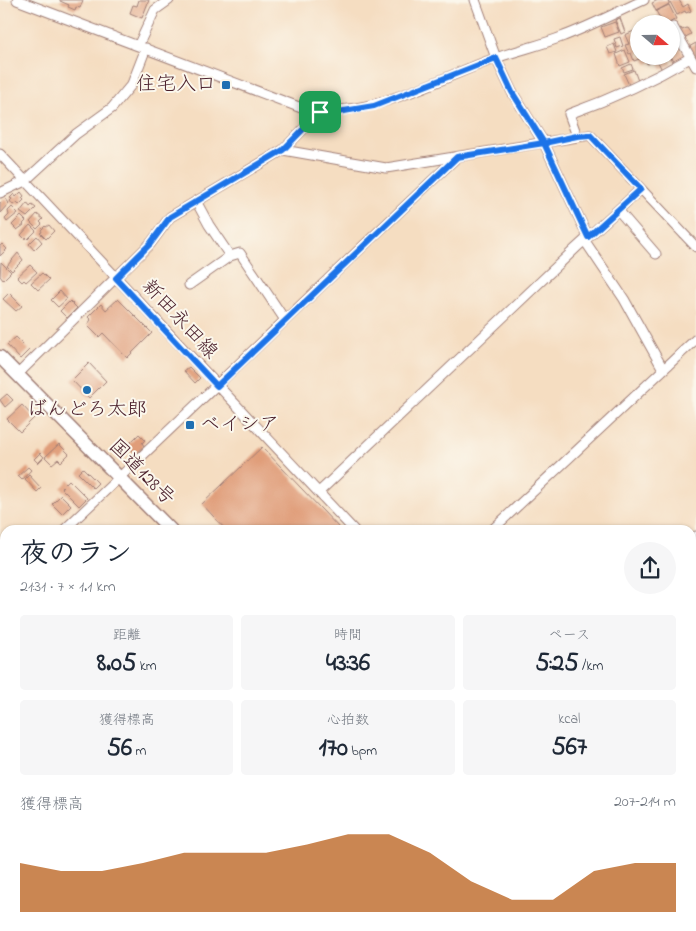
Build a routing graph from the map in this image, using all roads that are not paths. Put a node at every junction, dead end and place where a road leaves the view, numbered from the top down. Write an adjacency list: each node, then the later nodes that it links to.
1 (17, 0): 6 (street)
2 (169, 0): 6 (street)
3 (475, 0): 7 (street)
4 (644, 0): 7 (street)
5 (680, 40): 8 (street)
6 (142, 47): 10 (street); 16 (street)
7 (496, 58): 10 (street); 12 (street)
8 (690, 58): 9 (street); 11 (street)
9 (696, 67)
10 (320, 112): 13 (street)
11 (577, 136): 12 (street); 17 (street)
12 (544, 143): 15 (street); 21 (street)
13 (283, 150): 15 (street); 19 (street)
14 (0, 154): 16 (street, 新田永田線)
15 (457, 157): 27 (street)
16 (25, 180): 18 (street); 25 (street, 新田永田線)
17 (641, 189): 20 (street); 22 (street)
18 (0, 193)
19 (196, 201): 24 (street); 25 (street)
20 (618, 210): 21 (street); 23 (street)
21 (586, 239): 30 (street); 34 (street)
22 (696, 247)
23 (656, 254)
24 (230, 256): 26 (street); 27 (street)
25 (116, 278): 31 (street); 32 (street, 新田永田線)
26 (189, 285)
27 (285, 320): 32 (street)
28 (696, 339): 30 (street)
29 (0, 357): 31 (highway, 国道128号)
30 (663, 369): 38 (street)
31 (17, 374): 33 (highway, 国道128号)
32 (217, 386): 33 (street); 34 (street, 新田永田線)
33 (120, 478): 35 (street); 36 (highway, 国道128号)
34 (318, 492): 37 (street, 新田永田線)
35 (69, 525)
36 (166, 525)
37 (349, 525)
38 (497, 525)

